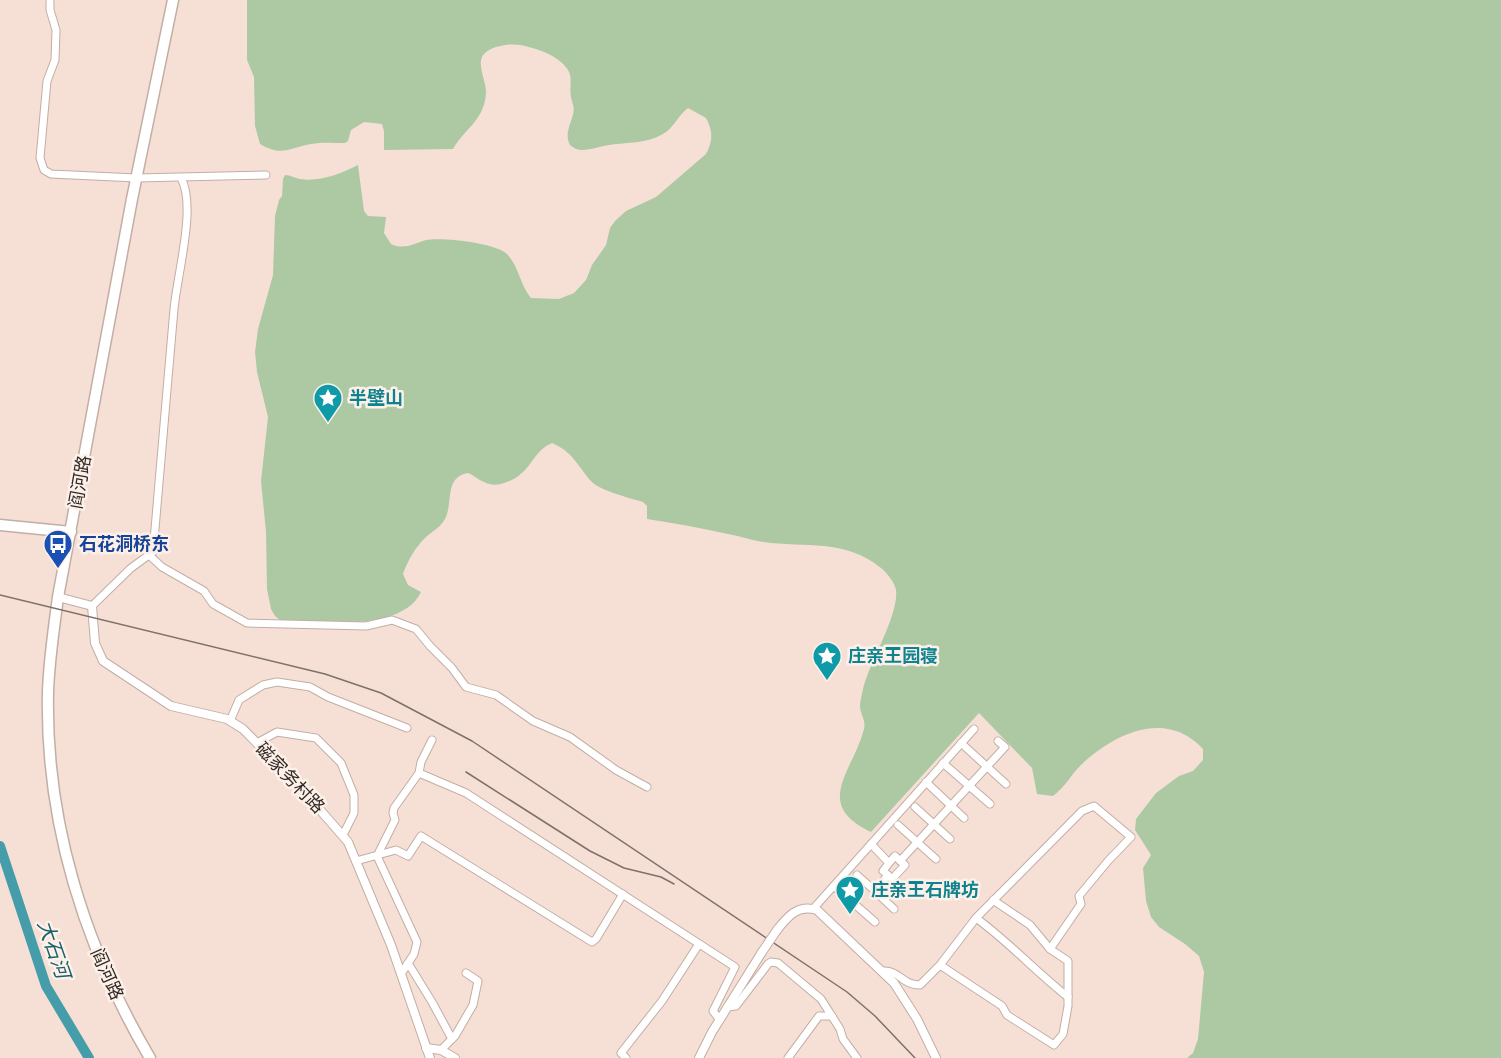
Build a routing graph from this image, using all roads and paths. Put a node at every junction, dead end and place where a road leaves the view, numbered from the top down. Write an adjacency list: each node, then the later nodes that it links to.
1 (173, 0): 4 (main road, 阎河路)
2 (50, 2): 4 (street)
3 (266, 175): 5 (street)
4 (136, 178): 5 (street); 7 (main road, 阎河路)
5 (181, 178): 8 (street)
6 (0, 525): 7 (main road)
7 (71, 532): 9 (main road, 阎河路)
8 (149, 555): 10 (street); 24 (street)
9 (58, 597): 10 (street); 64 (main road, 阎河路)
10 (92, 606): 11 (street, 磁家务村路)
11 (230, 721): 12 (street); 16 (street, 磁家务村路)
12 (407, 728)
13 (974, 729): 17 (street)
14 (432, 740): 20 (street)
15 (998, 741): 19 (street)
16 (257, 743): 31 (street, 磁家务村路); 31 (street)
17 (961, 743): 18 (street); 19 (street)
18 (943, 763): 21 (street); 23 (street)
19 (987, 767): 22 (street); 23 (street)
20 (419, 773): 35 (street); 44 (street)
21 (926, 782): 26 (street); 34 (street)
22 (1006, 784)
23 (969, 786): 25 (street); 26 (street)
24 (647, 788)
25 (990, 804)
26 (951, 806): 28 (street); 29 (street)
27 (915, 807): 29 (street)
28 (964, 818)
29 (934, 824): 32 (street); 33 (street)
30 (898, 825): 33 (street)
31 (343, 835): 37 (street, 磁家务村路)
32 (950, 839)
33 (918, 843): 36 (street); 38 (street)
34 (871, 844): 39 (street); 42 (street)
35 (378, 856): 37 (street); 44 (street); 52 (street)
36 (936, 859)
37 (356, 861): 55 (street, 磁家务村路)
38 (900, 861): 39 (street); 41 (street)
39 (889, 863): 41 (street)
40 (857, 875): 43 (street)
41 (888, 875): 43 (street)
42 (834, 885): 46 (street); 49 (street)
43 (875, 891): 47 (street)
44 (623, 894): 50 (street)
45 (993, 900): 48 (street); 51 (street); 51 (street)
46 (813, 909): 54 (street); 58 (street, bridge)
47 (894, 909)
48 (976, 918): 53 (street); 57 (street)
49 (874, 922)
50 (699, 944): 60 (street); 67 (street)
51 (1050, 949): 57 (street)
52 (408, 963): 55 (street); 61 (street)
53 (940, 965): 54 (street); 57 (street)
54 (884, 971): 71 (street)
55 (401, 974): 62 (street, 磁家务村路)
56 (466, 974): 61 (street)
57 (1068, 997)
58 (727, 1007): 59 (street); 60 (street)
59 (832, 1016): 69 (street); 70 (street)
60 (720, 1020): 68 (street)
61 (452, 1039): 63 (street)
62 (426, 1048): 63 (street); 65 (street, 磁家务村路)
63 (441, 1050): 66 (street)
64 (150, 1058)
65 (430, 1058)
66 (455, 1058)
67 (626, 1058)
68 (699, 1058)
69 (788, 1058)
70 (857, 1058)
71 (936, 1058)

